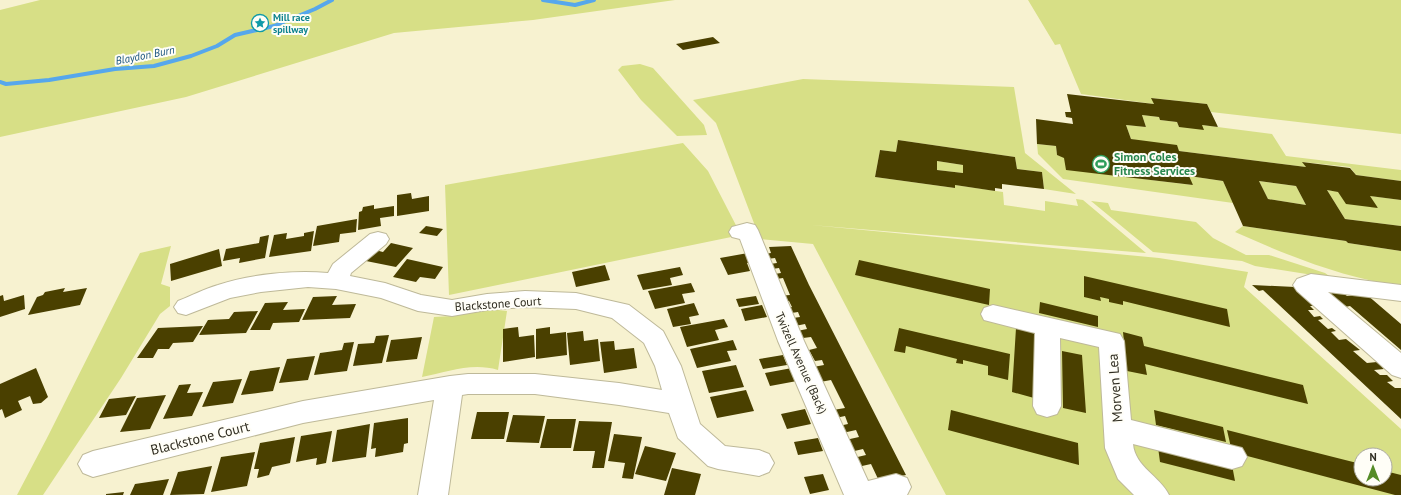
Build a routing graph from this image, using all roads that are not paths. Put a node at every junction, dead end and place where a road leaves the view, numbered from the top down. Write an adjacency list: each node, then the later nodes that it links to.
1 (743, 231): 18 (street, Twizell Avenue (Back))
2 (378, 239): 3 (street)
3 (336, 281): 5 (street, Blackstone Court); 10 (street, Blackstone Court)
4 (1401, 293): 8 (street)
5 (186, 307)
6 (993, 314): 7 (street, Morven Lea)
7 (1048, 327): 11 (street); 12 (street, Morven Lea)
8 (1401, 368)
9 (450, 386): 10 (street, Blackstone Court); 15 (street, Blackstone Court); 17 (street)
10 (679, 404): 14 (street, Blackstone Court)
11 (1047, 406)
12 (1118, 429): 13 (street); 20 (street, Morven Lea)
13 (1232, 457)
14 (759, 463)
15 (93, 464)
16 (896, 487): 19 (street)
17 (434, 495)
18 (859, 495)
19 (866, 495)
20 (1154, 495)

